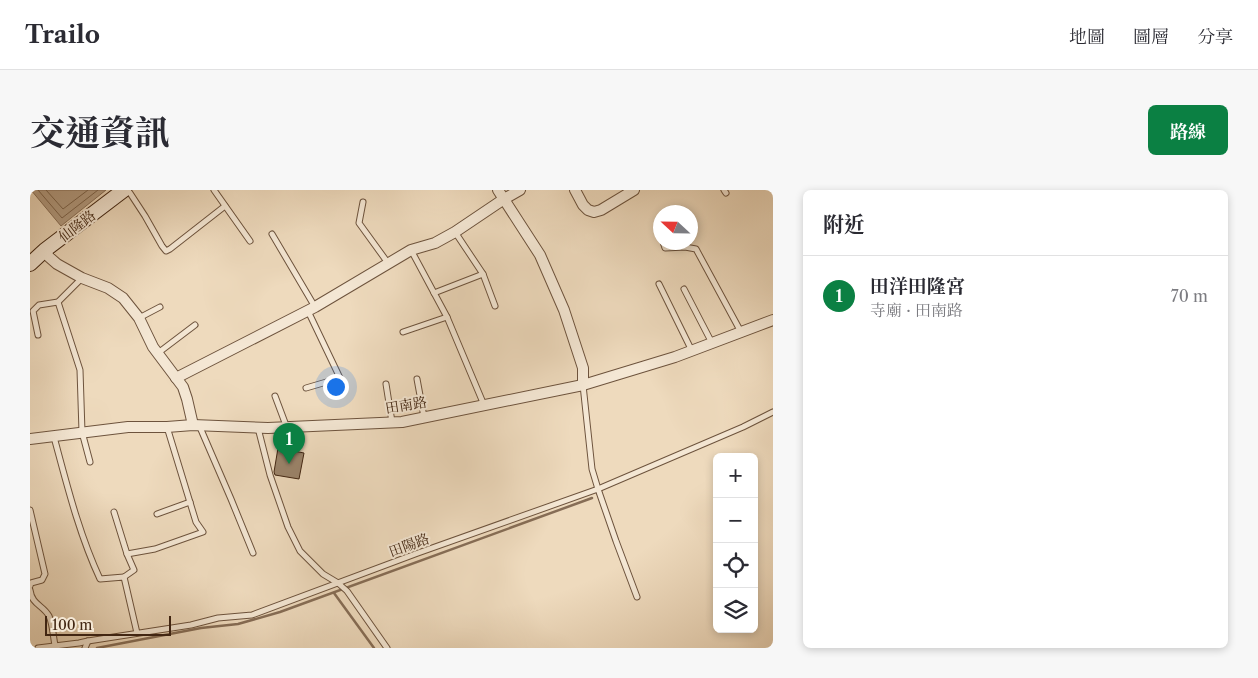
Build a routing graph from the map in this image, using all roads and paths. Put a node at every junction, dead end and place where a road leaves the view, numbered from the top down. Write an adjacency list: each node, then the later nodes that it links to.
1 (126, 190): 8 (lane); 12 (street, 仙隆路)
2 (214, 190): 8 (lane)
3 (520, 190): 6 (street)
4 (575, 190): 5 (street)
5 (634, 190)
6 (501, 194): 9 (street); 39 (street)
7 (363, 202): 16 (lane)
8 (225, 206): 11 (lane)
9 (455, 232): 13 (street); 17 (lane)
10 (272, 234): 25 (lane)
11 (250, 241)
12 (45, 250): 15 (street, 仙隆路); 18 (street)
13 (411, 250): 16 (street); 21 (lane)
14 (697, 250): 31 (lane)
15 (30, 264)
16 (388, 264): 25 (street)
17 (483, 274): 21 (lane); 23 (lane)
18 (82, 278): 22 (lane); 27 (street)
19 (659, 284): 34 (lane)
20 (684, 289): 33 (lane)
21 (434, 293): 26 (lane)
22 (58, 302): 32 (lane); 50 (lane)
23 (495, 306)
24 (160, 307): 27 (lane)
25 (311, 308): 36 (street); 40 (lane)
26 (447, 317): 30 (lane); 42 (lane)
27 (138, 318): 35 (street)
28 (773, 320): 31 (street, 田南路)
29 (195, 325): 35 (lane)
30 (403, 332)
31 (741, 332): 33 (street, 田南路)
32 (38, 335)
33 (712, 343): 34 (street, 田南路)
34 (692, 351): 39 (street, 田南路)
35 (158, 353): 36 (street)
36 (176, 378): 46 (street)
37 (417, 379): 44 (lane)
38 (386, 384): 45 (lane)
39 (583, 385): 42 (street, 田南路); 54 (lane)
40 (306, 388)
41 (275, 396): 49 (lane)
42 (484, 404): 44 (street, 田南路)
43 (773, 412): 54 (lane, 田陽路)
44 (424, 417): 45 (street, 田南路)
45 (392, 422): 49 (street, 田南路)
46 (196, 425): 47 (street, 田南路); 48 (street, 田南路); 59 (lane)
47 (167, 428): 50 (street, 田南路); 55 (lane)
48 (258, 428): 49 (street, 田南路); 62 (lane)
49 (287, 428)
50 (82, 432): 51 (street, 田南路); 53 (lane)
51 (54, 436): 52 (street, 田南路); 61 (lane)
52 (30, 439)
53 (90, 462)
54 (598, 489): 62 (lane, 田陽路); 64 (lane)
55 (190, 502): 58 (lane); 60 (lane)
56 (30, 510): 63 (lane)
57 (114, 512): 60 (lane)
58 (157, 514)
59 (252, 553)
60 (127, 554): 61 (lane)
61 (124, 578): 65 (lane)
62 (339, 584): 65 (lane, 田陽路); 70 (lane)
63 (30, 588): 67 (lane)
64 (637, 597)
65 (137, 633): 66 (lane, 田陽路)
66 (88, 641): 67 (lane, 田陽路); 69 (lane)
67 (55, 645): 68 (lane, 田陽路)
68 (38, 648)
69 (85, 648)
70 (387, 648)

